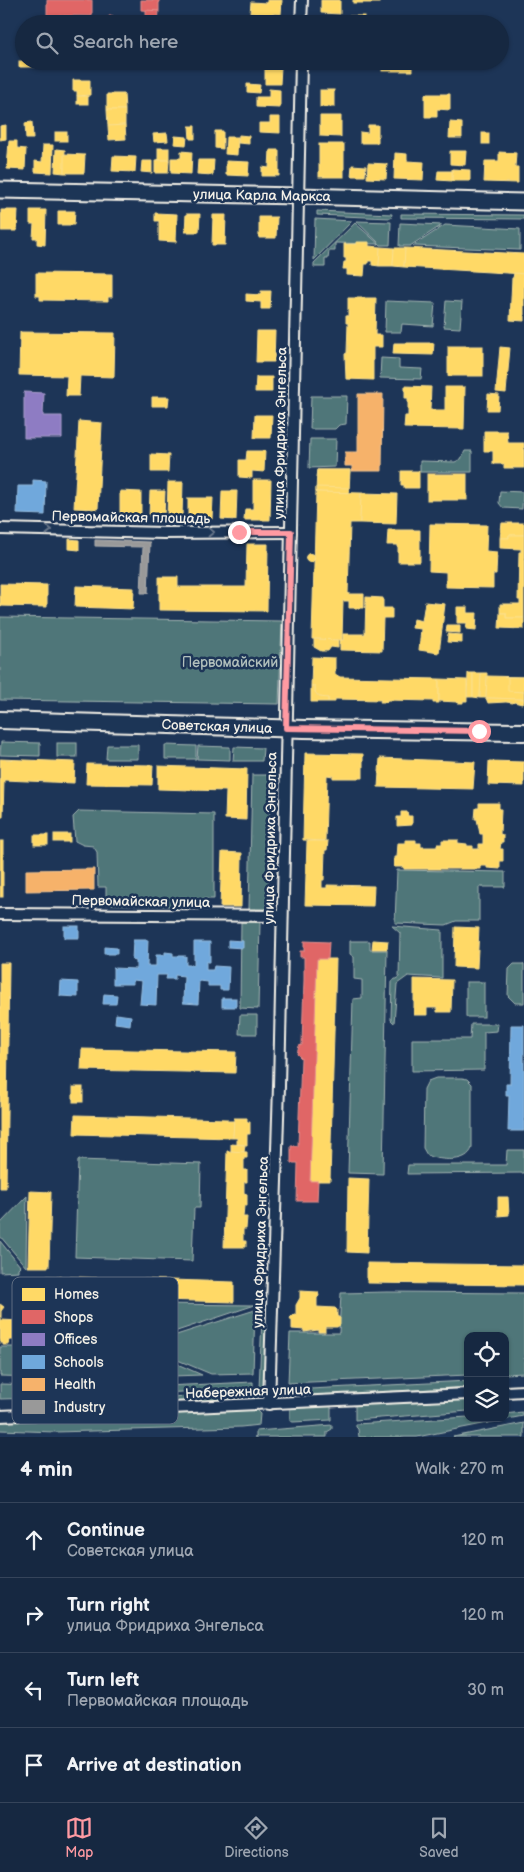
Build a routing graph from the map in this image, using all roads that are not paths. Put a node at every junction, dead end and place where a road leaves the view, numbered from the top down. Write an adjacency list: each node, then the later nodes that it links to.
1 (302, 0): 2 (street)
2 (301, 15)
3 (301, 70): 5 (street, улица Фридриха Энгельса)
4 (0, 190): 5 (main road, улица Карла Маркса)
5 (299, 196): 6 (main road, улица Карла Маркса); 8 (street, улица Фридриха Энгельса)
6 (524, 202)
7 (0, 529): 8 (street, Первомайская площадь, one-way to 8)
8 (291, 532): 10 (street, улица Фридриха Энгельса)
9 (0, 720): 10 (main road, Советская улица)
10 (286, 728): 11 (main road, Советская улица); 13 (street, улица Фридриха Энгельса)
11 (524, 732)
12 (0, 914): 13 (street, Первомайская улица)
13 (282, 916): 17 (street, улица Фридриха Энгельса)
14 (524, 1391): 15 (street)
15 (509, 1392)
16 (464, 1394): 17 (street, Набережная улица)
17 (269, 1404): 18 (street, Набережная улица)
18 (178, 1408)

